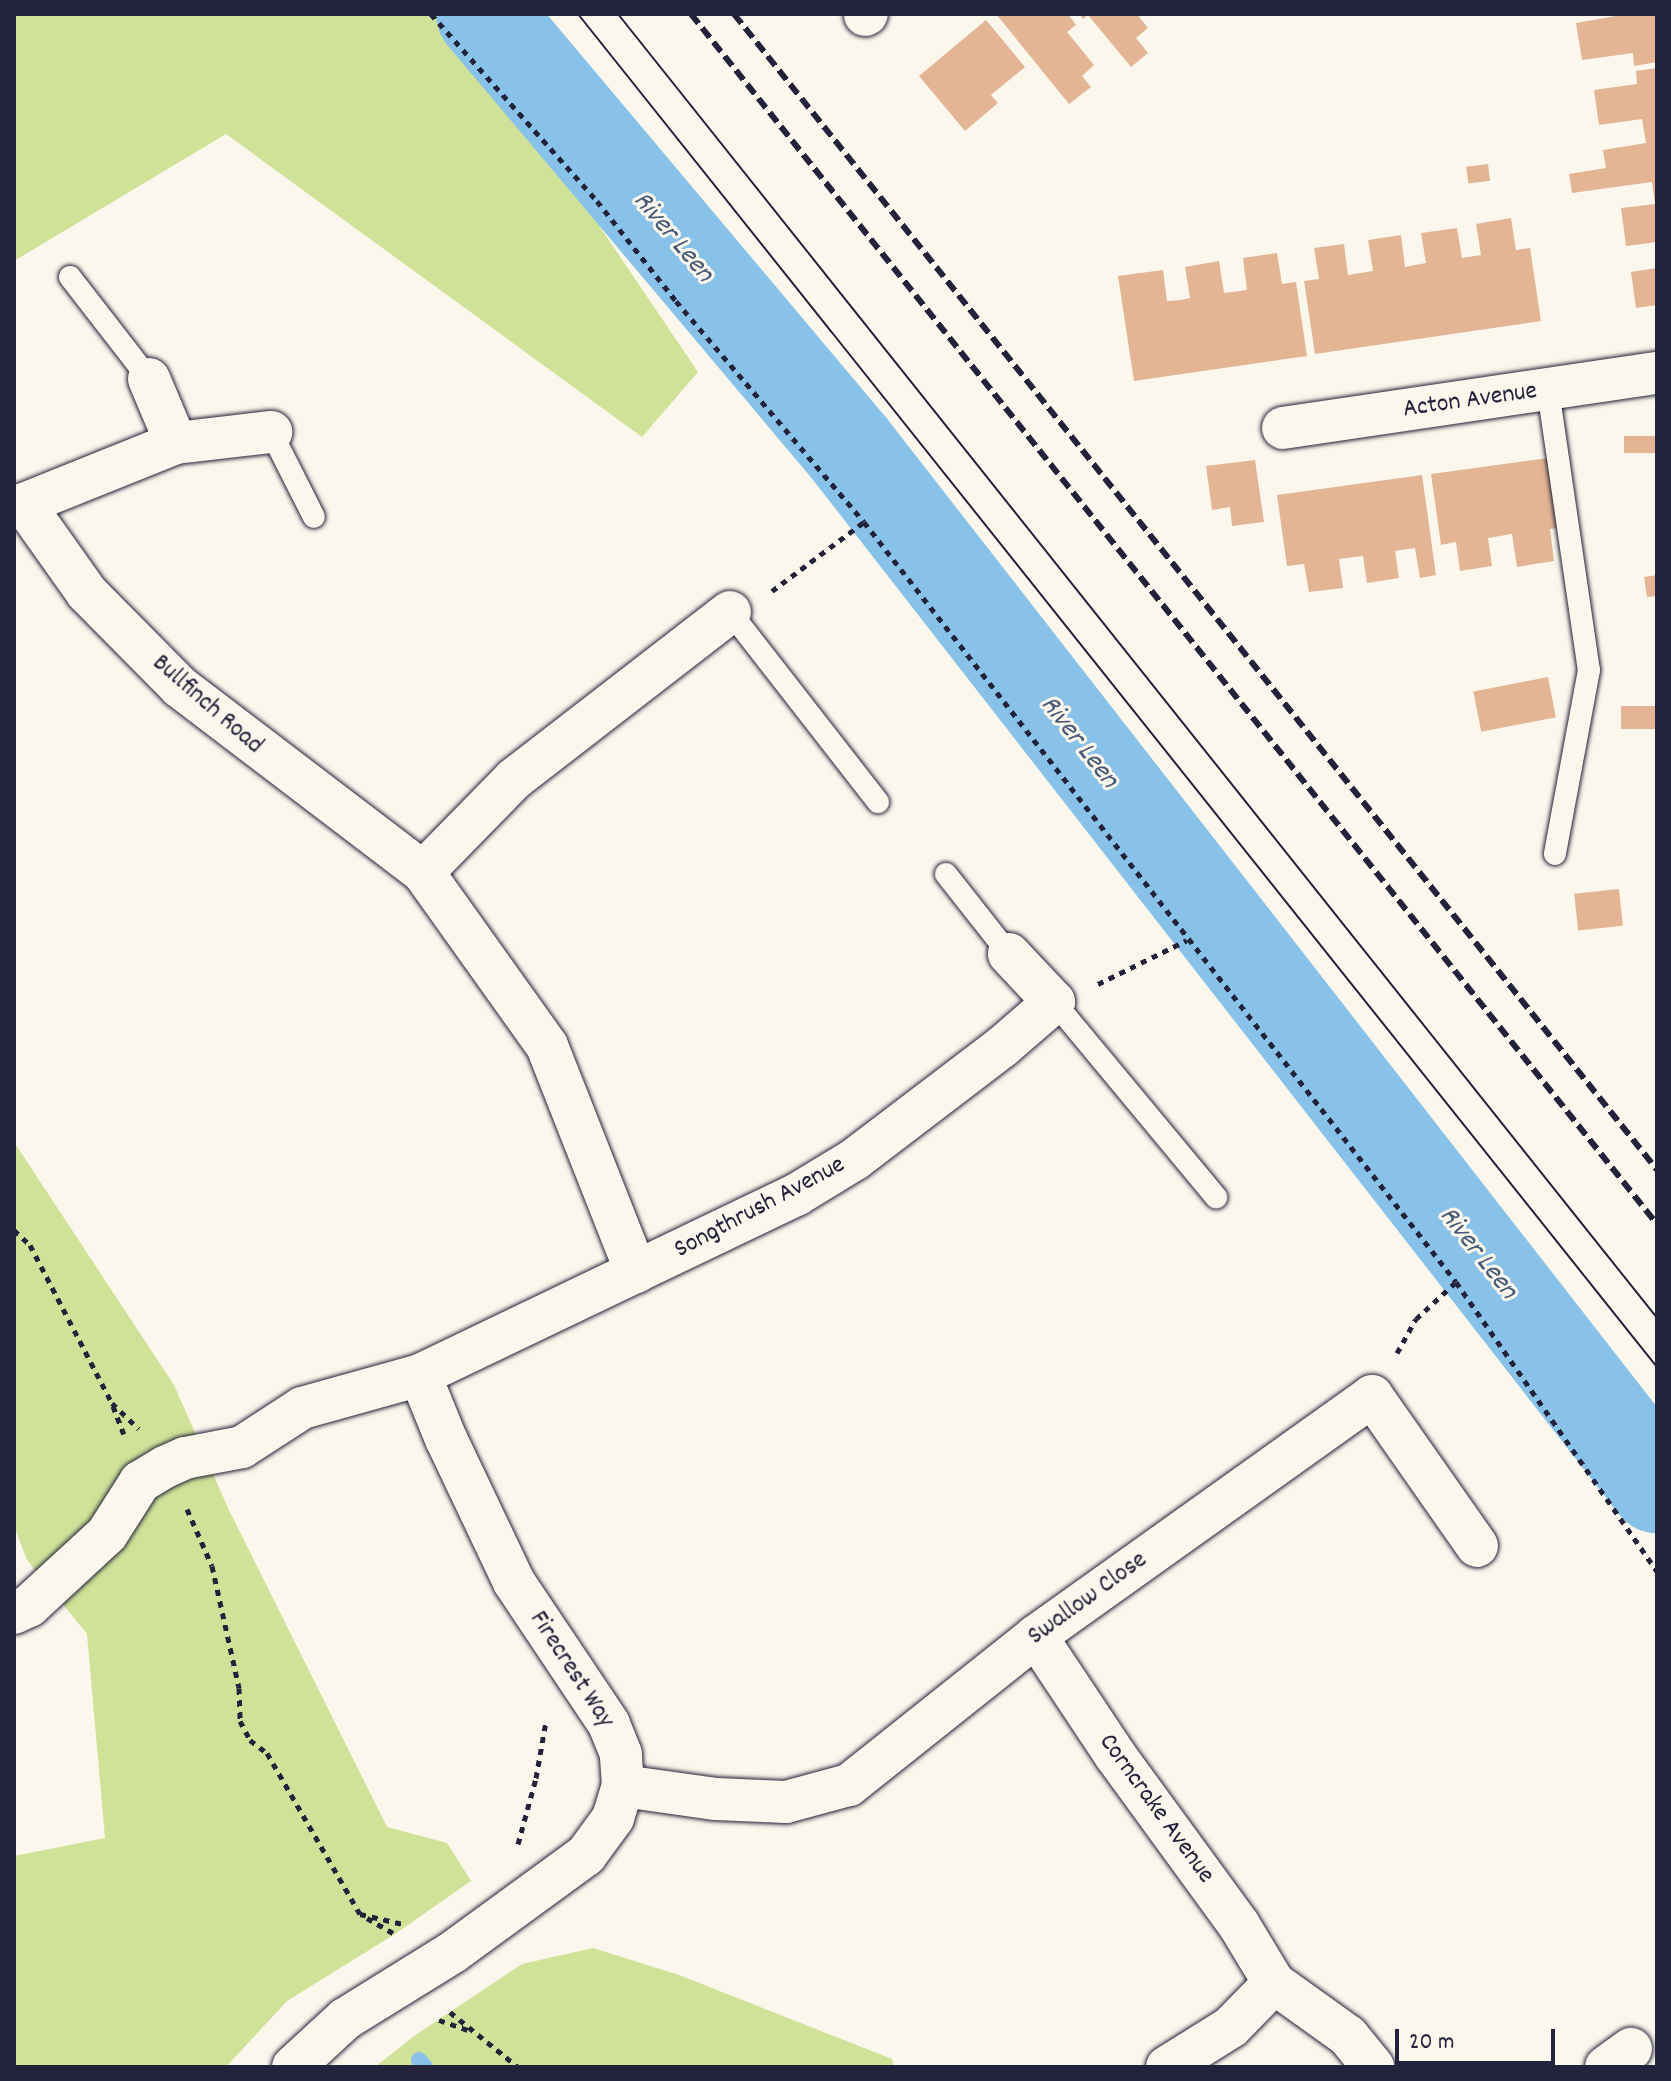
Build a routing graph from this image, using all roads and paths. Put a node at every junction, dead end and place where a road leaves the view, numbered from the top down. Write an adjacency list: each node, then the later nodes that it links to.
1 (431, 14): 11 (path)
2 (70, 277): 4 (lane)
3 (1657, 373): 5 (street, Acton Avenue)
4 (149, 379): 8 (street)
5 (1548, 390): 6 (street, Acton Avenue); 14 (lane)
6 (1283, 428)
7 (271, 432): 8 (street, Bullfinch Road); 10 (lane)
8 (176, 443): 9 (street, Bullfinch Road)
9 (19, 506): 15 (street, Bullfinch Road)
10 (314, 517)
11 (864, 522): 12 (path); 17 (path)
12 (730, 612): 13 (lane); 15 (street)
13 (878, 802)
14 (1555, 854)
15 (423, 872): 22 (street, Bullfinch Road)
16 (946, 874): 18 (lane)
17 (1187, 940): 19 (path); 23 (path)
18 (1009, 954): 19 (street)
19 (1054, 1002): 20 (lane); 22 (street, Songthrush Avenue)
20 (1216, 1197)
21 (14, 1230): 26 (path)
22 (636, 1272): 24 (street, Songthrush Avenue)
23 (1456, 1282): 25 (path); 29 (path)
24 (420, 1375): 30 (street, Songthrush Avenue); 32 (street, Firecrest Way)
25 (1372, 1396): 28 (street); 31 (street, Swallow Close)
26 (136, 1424)
27 (185, 1500): 35 (path)
28 (1477, 1546)
29 (1657, 1571)
30 (14, 1613)
31 (1036, 1636): 33 (street, Swallow Close); 36 (street, Corncrake Avenue)
32 (558, 1647): 33 (street, Firecrest Way); 34 (path)
33 (623, 1786): 34 (street, Firecrest Way)
34 (497, 1918): 35 (street, Firecrest Way)
35 (429, 1967): 37 (street, Firecrest Way); 38 (path)
36 (1274, 1983): 39 (street); 40 (street, Corncrake Avenue)
37 (293, 2067)
38 (518, 2067)
39 (1167, 2067)
40 (1373, 2067)

